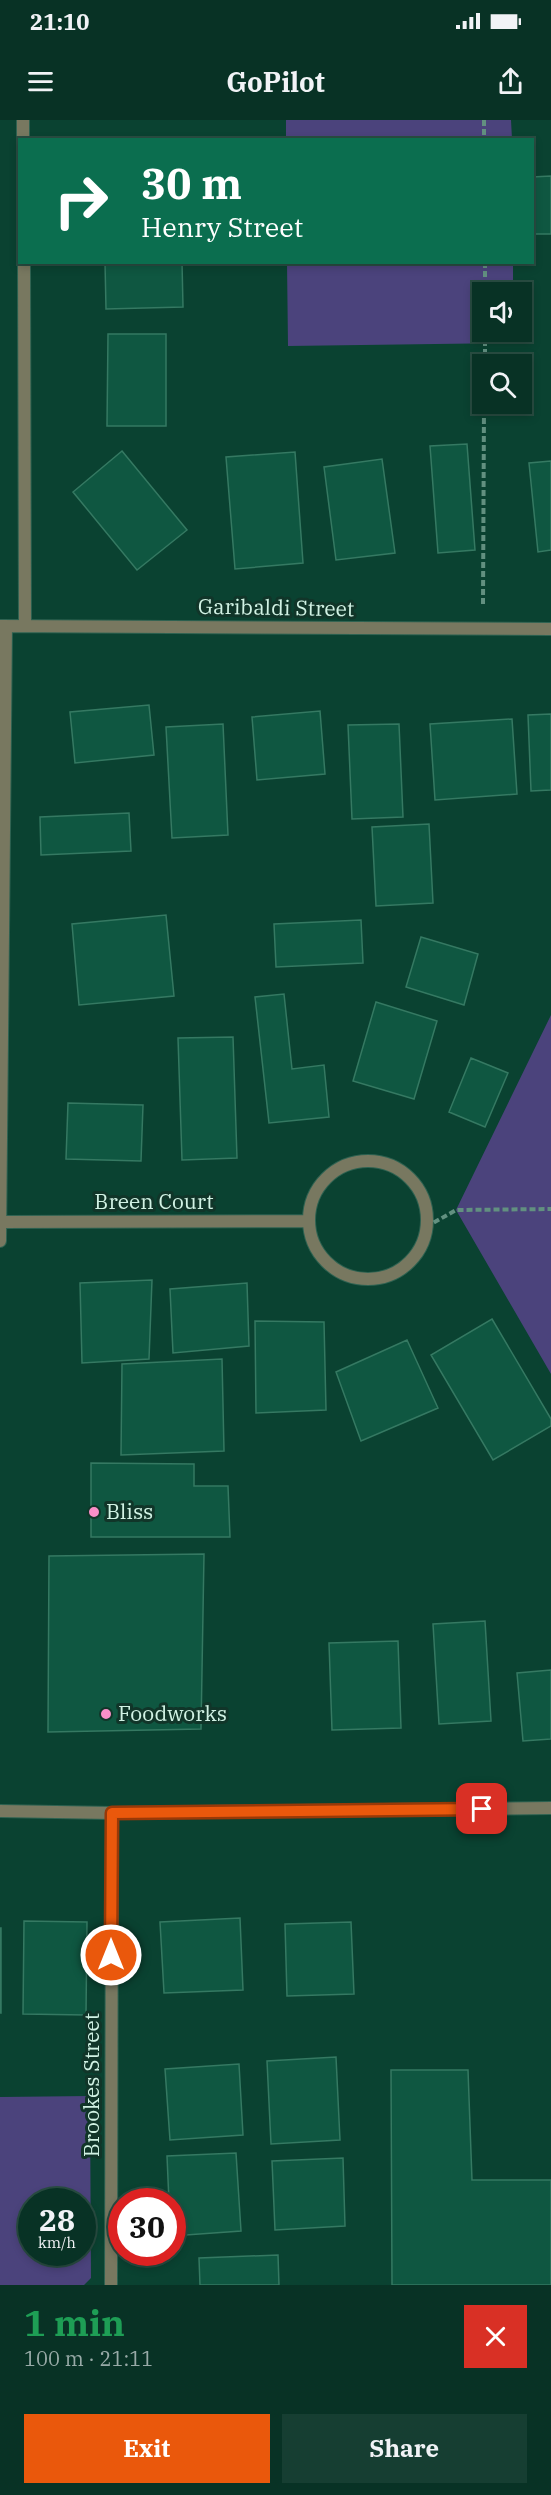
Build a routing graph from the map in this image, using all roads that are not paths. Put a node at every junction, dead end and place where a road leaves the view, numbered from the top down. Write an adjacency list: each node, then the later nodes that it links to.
1 (23, 120): 2 (street)
2 (23, 138)
3 (24, 264): 4 (street)
4 (26, 625): 5 (street, Garibaldi Street); 6 (street, Garibaldi Street)
5 (3, 626): 8 (street)
6 (551, 629)
7 (308, 1221): 7 (street); 8 (street, Breen Court)
8 (1, 1222): 9 (street)
9 (0, 1241)
10 (551, 1808): 12 (street)
11 (0, 1810): 12 (street)
12 (112, 1813): 13 (street, Brookes Street)
13 (111, 2285)

